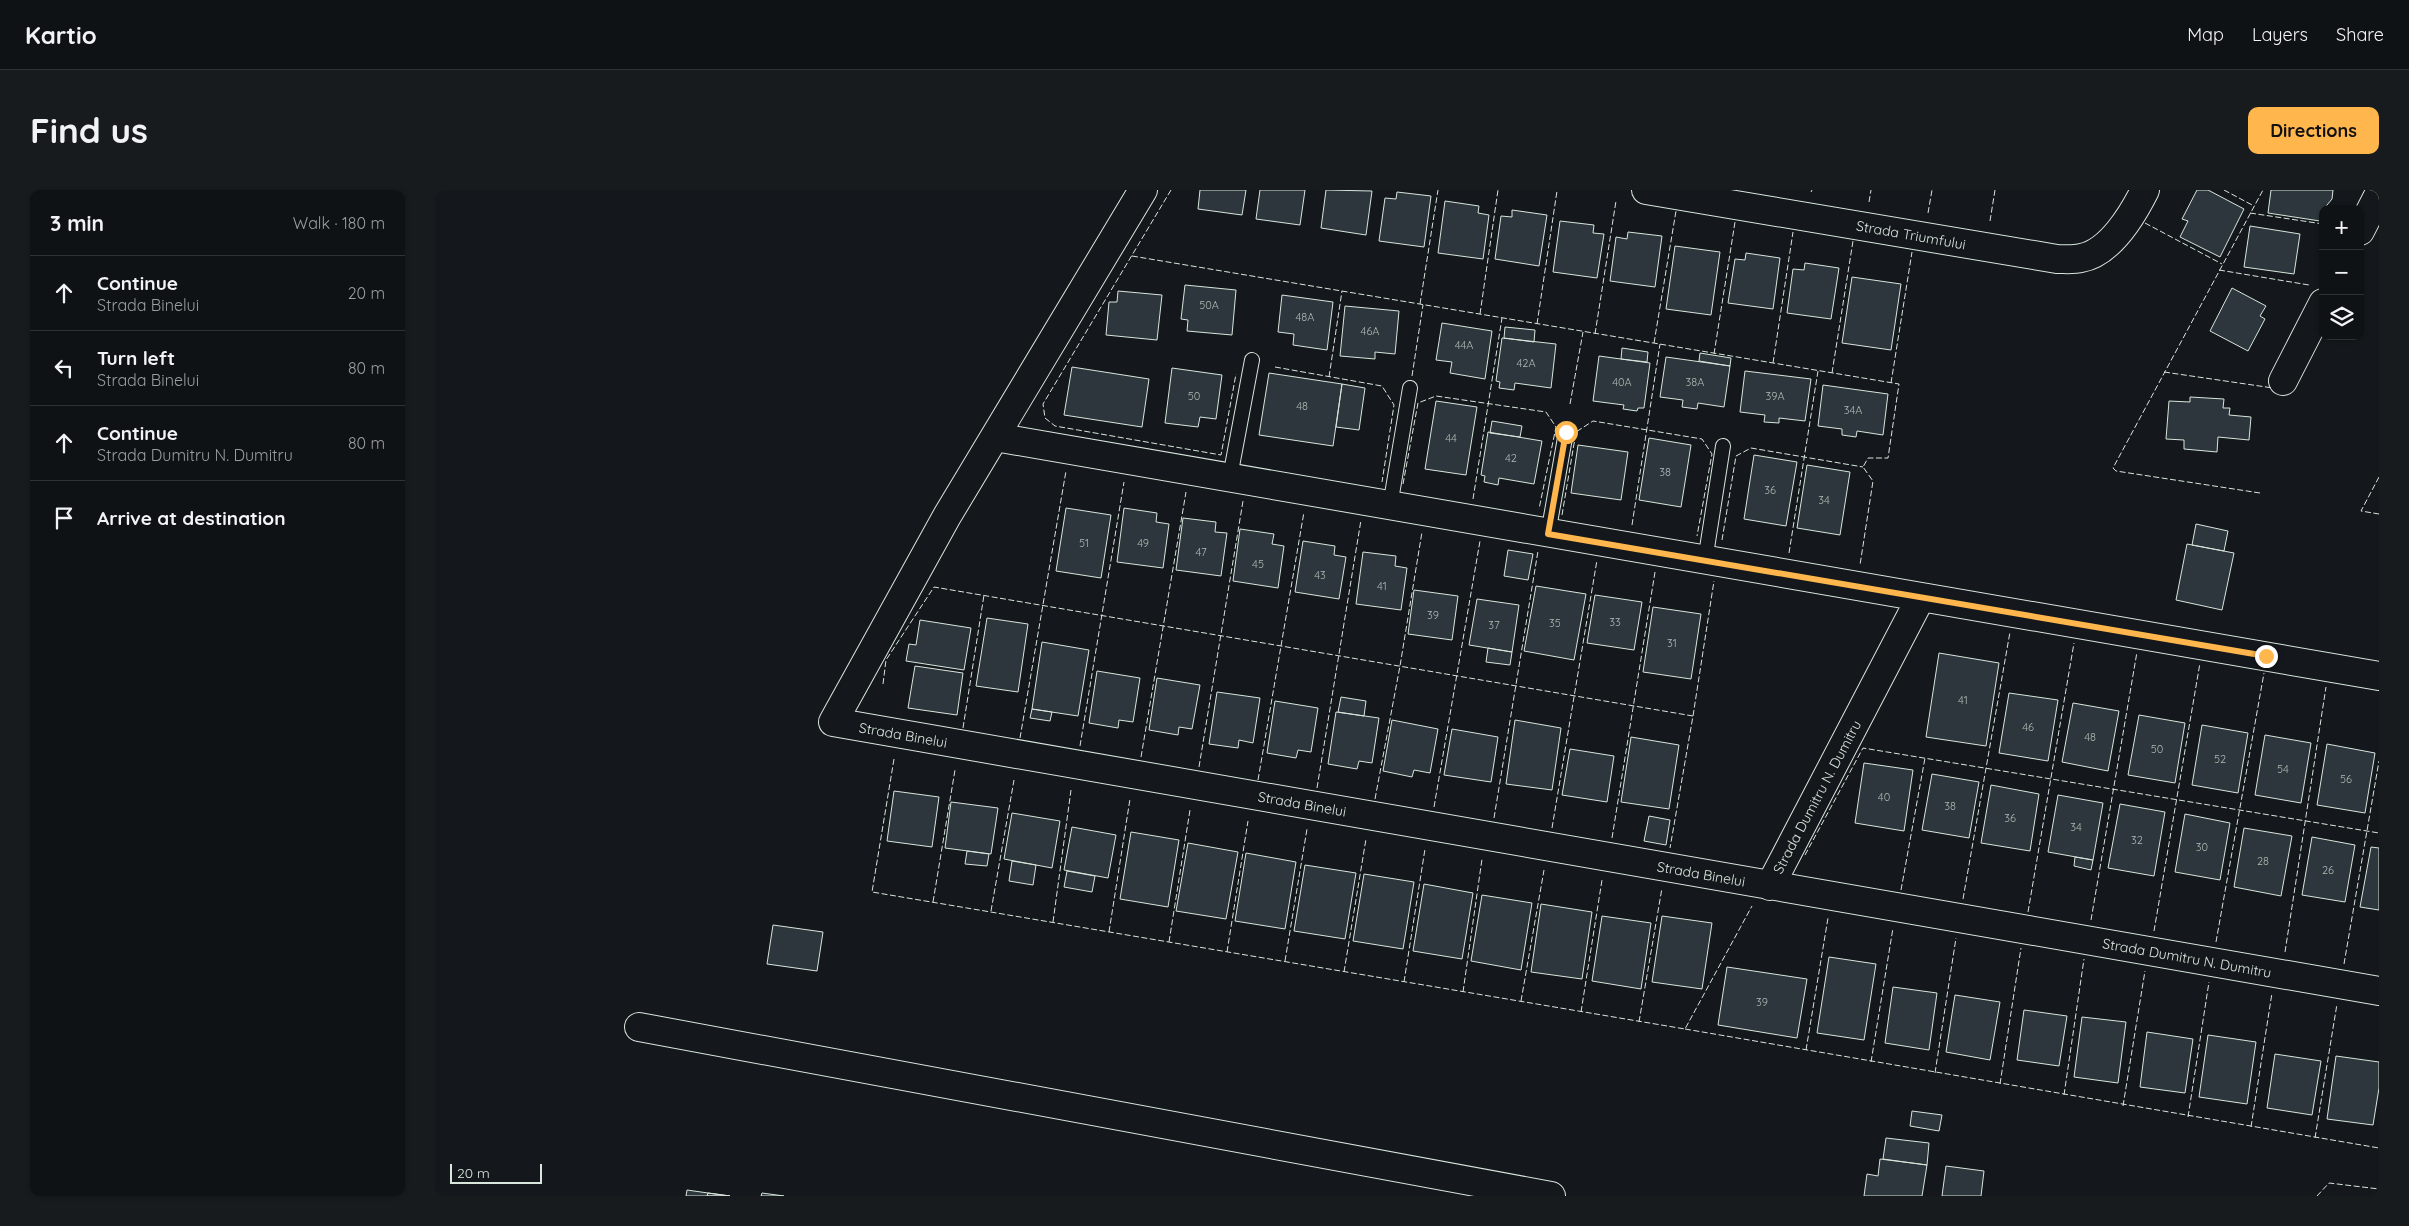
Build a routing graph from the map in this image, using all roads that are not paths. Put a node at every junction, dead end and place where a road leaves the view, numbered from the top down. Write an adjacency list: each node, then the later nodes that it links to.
1 (1143, 190): 11 (street)
2 (1646, 190): 3 (street, Strada Triumfului)
3 (2145, 190)
4 (2379, 194): 5 (street)
5 (2364, 223)
6 (2319, 312): 8 (street)
7 (1252, 360): 13 (lane)
8 (2283, 381)
9 (1410, 388): 14 (lane)
10 (1566, 432): 15 (lane)
11 (995, 437): 13 (street); 19 (street, Strada Binelui)
12 (1723, 446): 16 (lane)
13 (1231, 477): 14 (street)
14 (1390, 506): 15 (street)
15 (1548, 534): 16 (street)
16 (1705, 561): 17 (street)
17 (1921, 597): 18 (street); 19 (street, Strada Dumitru N. Dumitru)
18 (2379, 676)
19 (1770, 886): 20 (street, Strada Dumitru N. Dumitru)
20 (2379, 991)
21 (639, 1027): 22 (street)
22 (1551, 1196)

